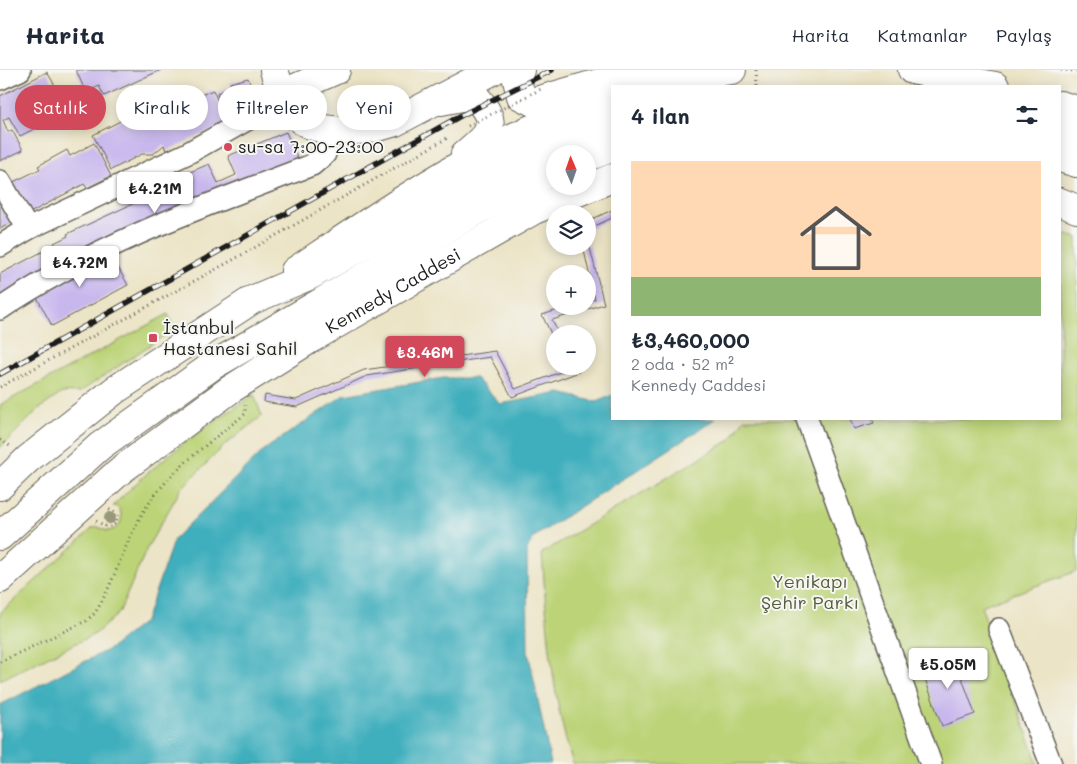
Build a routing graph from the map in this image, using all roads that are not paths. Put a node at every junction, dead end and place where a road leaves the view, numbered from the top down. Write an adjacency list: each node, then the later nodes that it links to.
1 (20, 70): 6 (street)
2 (494, 70): 13 (main road)
3 (520, 70): 7 (main road)
4 (732, 70): 7 (main road)
5 (912, 70): 9 (main road)
6 (0, 79)
7 (656, 79)
8 (298, 81): 17 (main road); 32 (street)
9 (988, 84)
10 (1061, 94): 11 (main road)
11 (1077, 97)
12 (611, 98): 27 (main road)
13 (432, 103): 17 (main road); 27 (main road)
14 (1061, 105): 15 (main road)
15 (1077, 110)
16 (611, 120): 34 (main road)
17 (330, 129): 35 (street)
18 (1061, 130): 19 (main road)
19 (1077, 135)
20 (611, 148): 21 (main road)
21 (596, 154)
22 (1061, 158): 23 (main road)
23 (1077, 163)
24 (546, 175): 38 (main road)
25 (611, 178): 39 (main road, Kennedy Caddesi)
26 (0, 181): 32 (street)
27 (432, 182): 34 (main road)
28 (1061, 188): 29 (main road)
29 (1077, 193)
30 (1061, 202): 31 (main road)
31 (1077, 209)
32 (28, 229): 33 (street)
33 (0, 246)
34 (252, 300): 37 (main road)
35 (0, 309)
36 (807, 420): 41 (street)
37 (0, 486)
38 (0, 536)
39 (0, 579)
40 (998, 629): 42 (street)
41 (931, 764)
42 (1051, 764)

